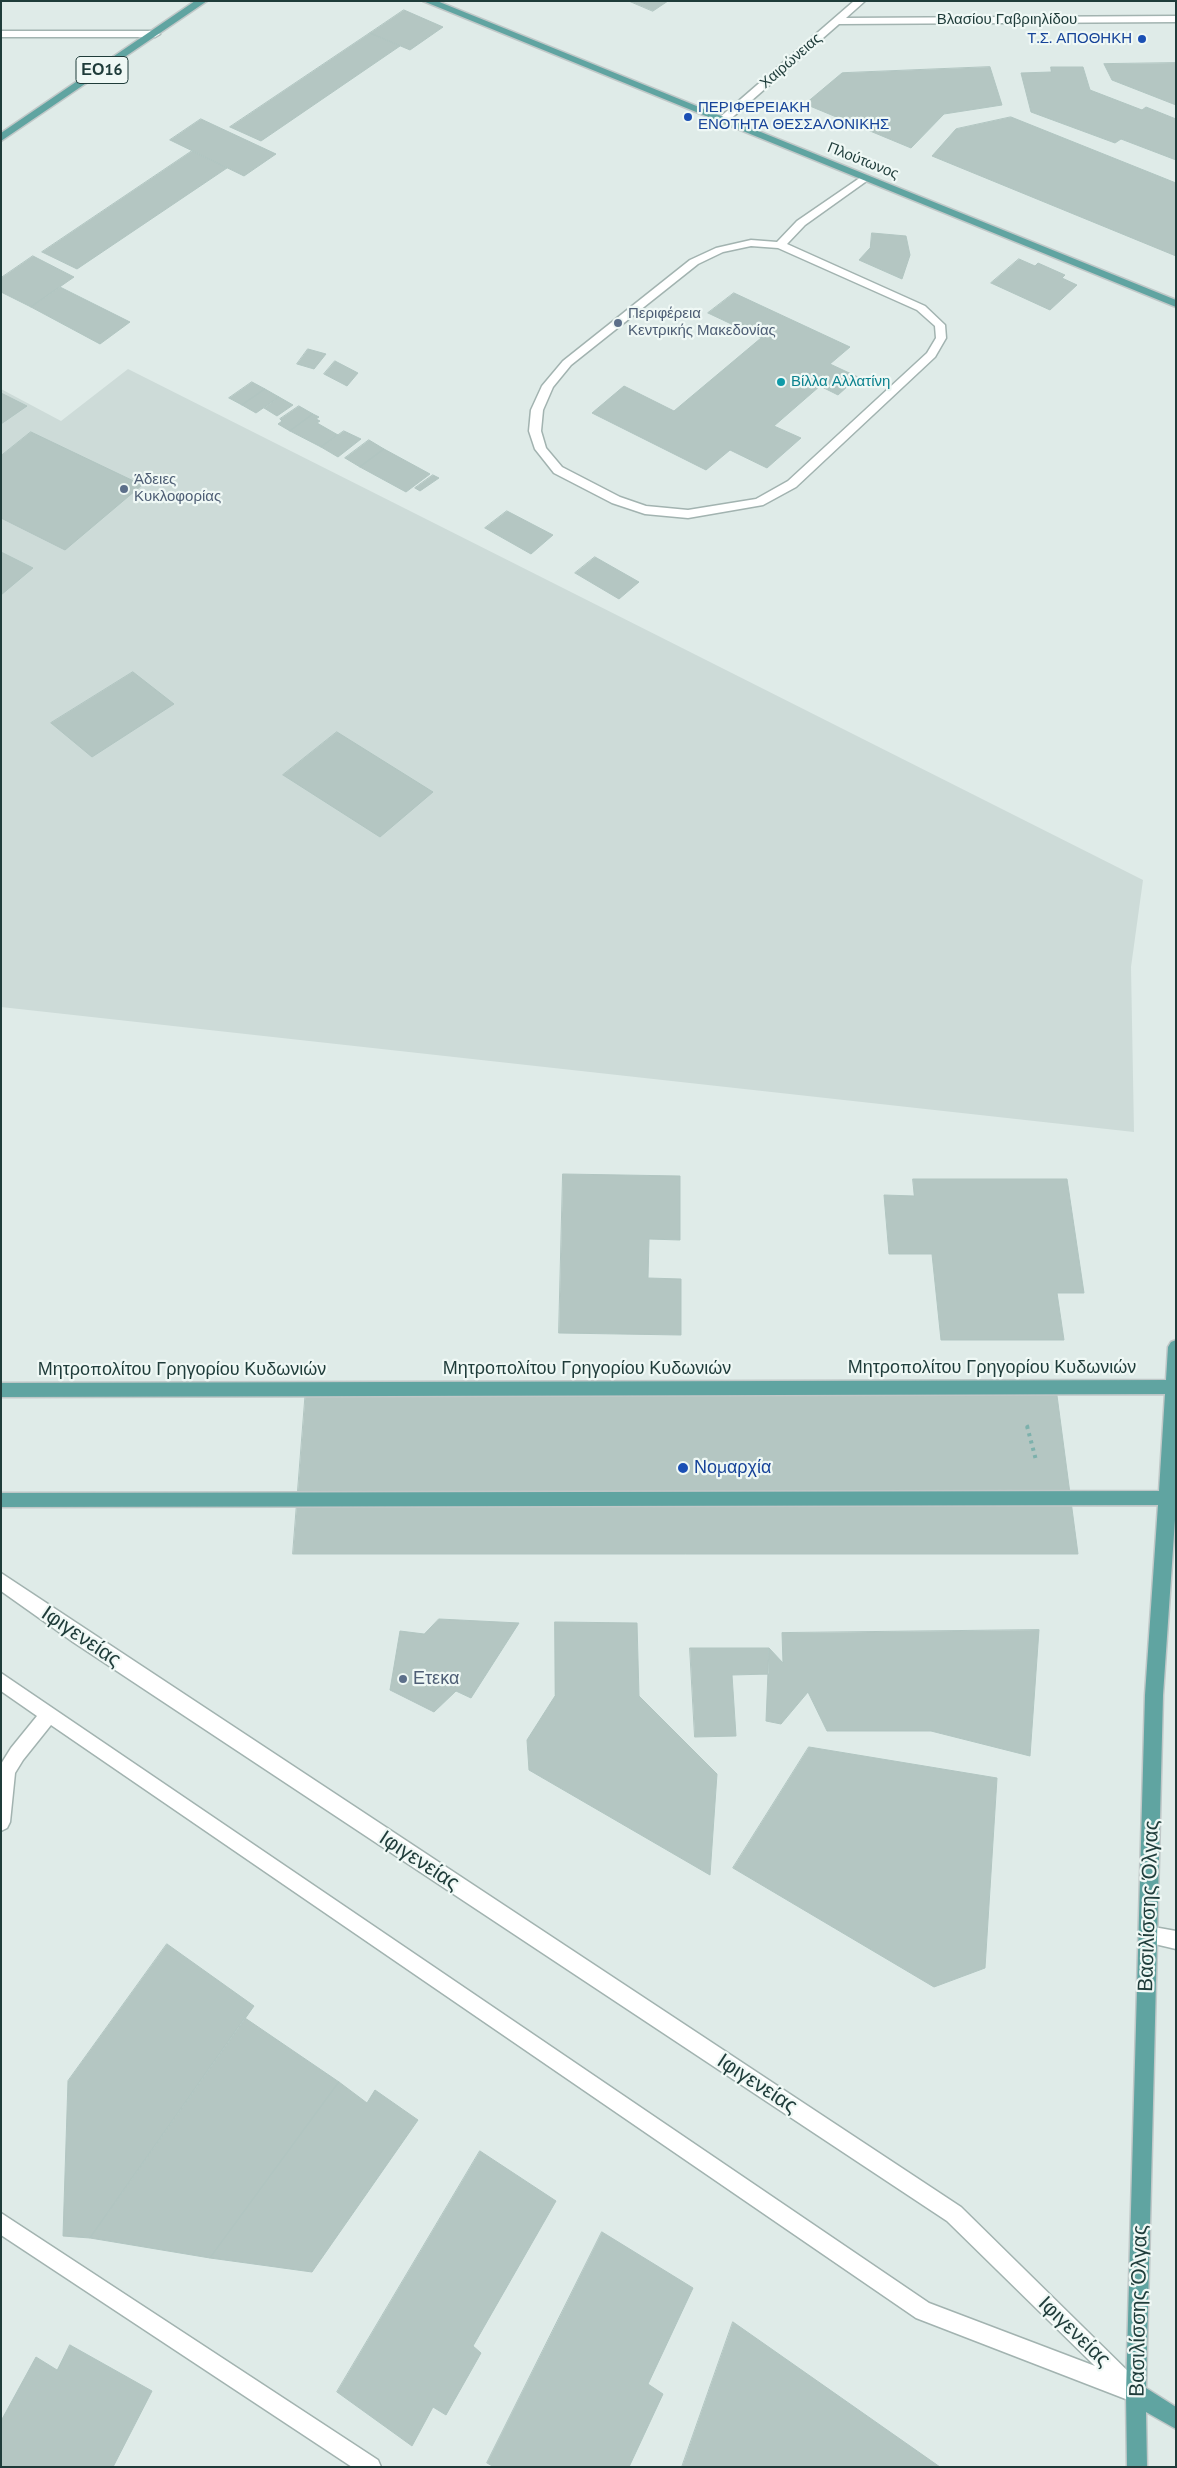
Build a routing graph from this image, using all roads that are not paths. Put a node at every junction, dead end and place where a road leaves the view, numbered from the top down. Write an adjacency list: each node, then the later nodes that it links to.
1 (202, 1): 7 (main road, ΕΟ16)
2 (428, 1): 8 (main road, Πλούτωνος)
3 (860, 1): 5 (street, Χαιρώνειας)
4 (1176, 20): 5 (street, Βλασίου Γαβριηλίδου)
5 (838, 21): 8 (street, Χαιρώνειας)
6 (1, 34): 7 (street)
7 (155, 34): 9 (main road, ΕΟ16)
8 (723, 120): 10 (main road, Πλούτωνος)
9 (1, 138)
10 (864, 178): 11 (street); 12 (main road, Πλούτωνος)
11 (780, 245): 11 (street)
12 (1176, 304)
13 (1176, 1346): 14 (main road, Βασιλίσσης Όλγας)
14 (1175, 1387): 15 (main road, Μητροπολίτου Γρηγορίου Κυδωνιών); 16 (main road, Βασιλίσσης Όλγας)
15 (1, 1390)
16 (1171, 1498): 17 (main road); 22 (main road, Βασιλίσσης Όλγας)
17 (1, 1500)
18 (1, 1581): 25 (street, Ιφιγενείας)
19 (1, 1681): 20 (street, Ιφιγενείας)
20 (50, 1714): 21 (street); 25 (street, Ιφιγενείας)
21 (1, 1822)
22 (1148, 1935): 23 (street); 25 (main road, Βασιλίσσης Όλγας)
23 (1176, 1940)
24 (1, 2223): 27 (street)
25 (1136, 2393): 26 (main road); 28 (main road, Βασιλίσσης Όλγας)
26 (1176, 2419)
27 (371, 2467)
28 (1137, 2467)

